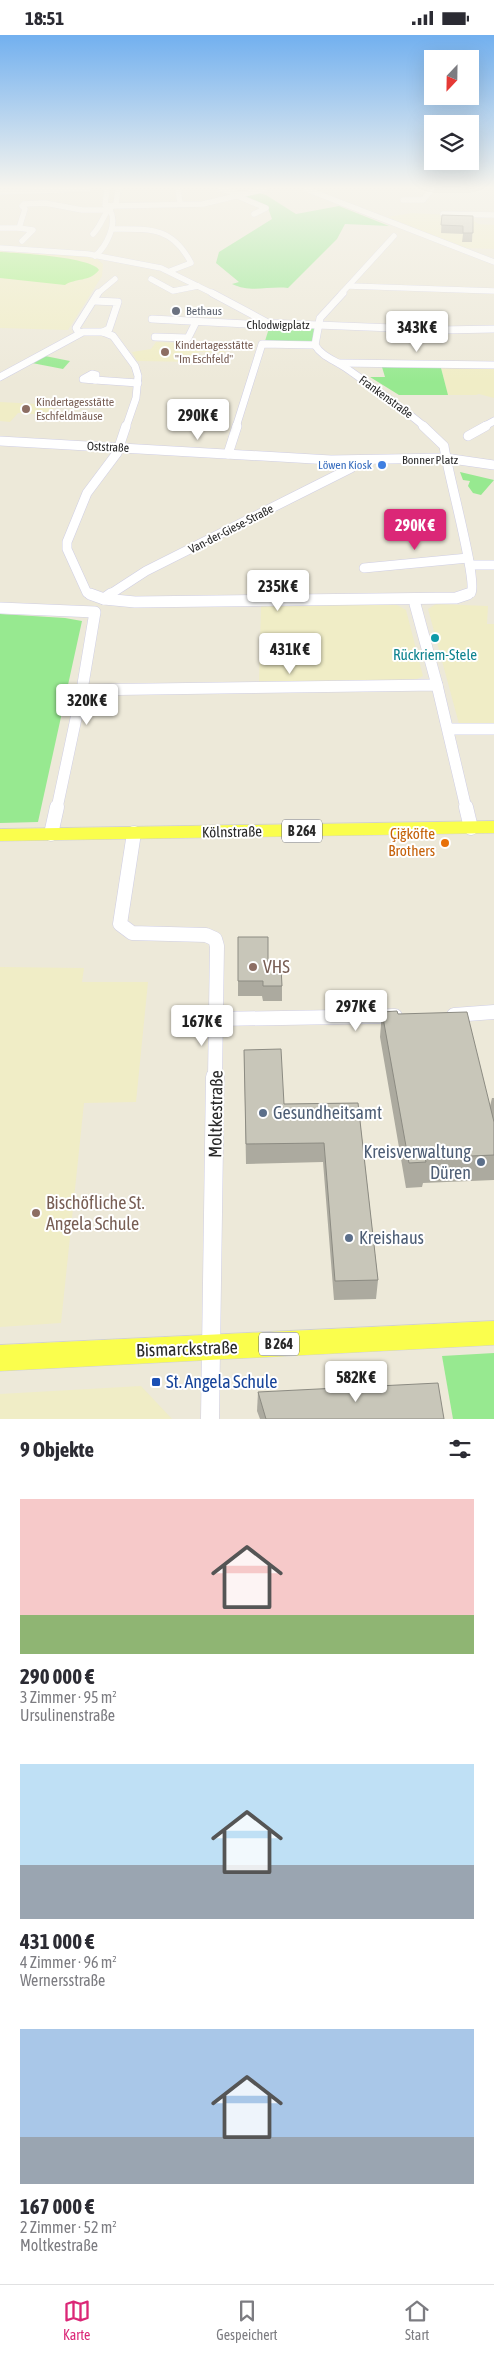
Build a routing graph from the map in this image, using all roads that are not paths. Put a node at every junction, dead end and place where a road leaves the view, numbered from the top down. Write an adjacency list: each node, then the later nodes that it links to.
1 (73, 254): 6 (street)
2 (99, 254): 6 (street)
3 (187, 254): 8 (street)
4 (378, 254): 12 (street)
5 (472, 254): 7 (street)
6 (95, 255): 8 (street)
7 (494, 262)
8 (170, 271): 11 (street)
9 (115, 279): 16 (street)
10 (151, 279): 13 (street)
11 (198, 286): 13 (street); 19 (street)
12 (349, 286): 14 (street); 20 (street)
13 (173, 291): 15 (street)
14 (494, 291)
15 (175, 299)
16 (94, 301): 22 (street); 23 (street)
17 (152, 319): 18 (street, Chlodwigplatz)
18 (196, 323): 19 (street, Chlodwigplatz); 24 (street)
19 (268, 323): 20 (street, Chlodwigplatz)
20 (318, 325): 21 (street); 25 (street, Chlodwigplatz)
21 (494, 329)
22 (78, 333): 23 (street); 28 (street)
23 (103, 333): 30 (street)
24 (155, 337)
25 (315, 345): 26 (street, Frankenstraße); 35 (street, Chlodwigplatz)
26 (339, 363): 27 (street); 36 (street, Frankenstraße)
27 (494, 365)
28 (0, 377)
29 (95, 381): 30 (street)
30 (138, 383): 34 (street)
31 (494, 421): 32 (street)
32 (468, 436)
33 (0, 441): 34 (street, Oststraße)
34 (118, 448): 35 (street, Oststraße); 43 (street)
35 (228, 454): 38 (street, Oststraße)
36 (445, 458): 37 (street, Bonner Platz); 39 (street, Bonner Platz); 40 (street, Frankenstraße)
37 (395, 460): 38 (street, Oststraße)
38 (358, 461): 43 (street, Van-der-Giese-Straße)
39 (494, 465)
40 (469, 561): 41 (street); 42 (street); 43 (street, Frankenstraße)
41 (494, 565)
42 (364, 568)
43 (104, 599)
44 (415, 604): 46 (street)
45 (0, 608): 47 (street)
46 (437, 685): 47 (street); 48 (street)
47 (82, 690): 53 (street)
48 (448, 729): 49 (street); 51 (street)
49 (494, 729)
50 (494, 827): 51 (main road, Kölnstraße / B 264)
51 (471, 828): 52 (main road, Kölnstraße / B 264)
52 (134, 833): 53 (main road, Kölnstraße / B 264); 58 (street, Moltkestraße)
53 (50, 834): 54 (main road, Kölnstraße / B 264)
54 (0, 835)
55 (494, 1012): 56 (street)
56 (443, 1015)
57 (413, 1016): 58 (street)
58 (217, 1019): 60 (street, Moltkestraße)
59 (494, 1333): 60 (main road, Bismarckstraße / B 264)
60 (212, 1348): 61 (main road, Bismarckstraße / B 264); 62 (street, Moltkestraße)
61 (0, 1358)
62 (210, 1419)

